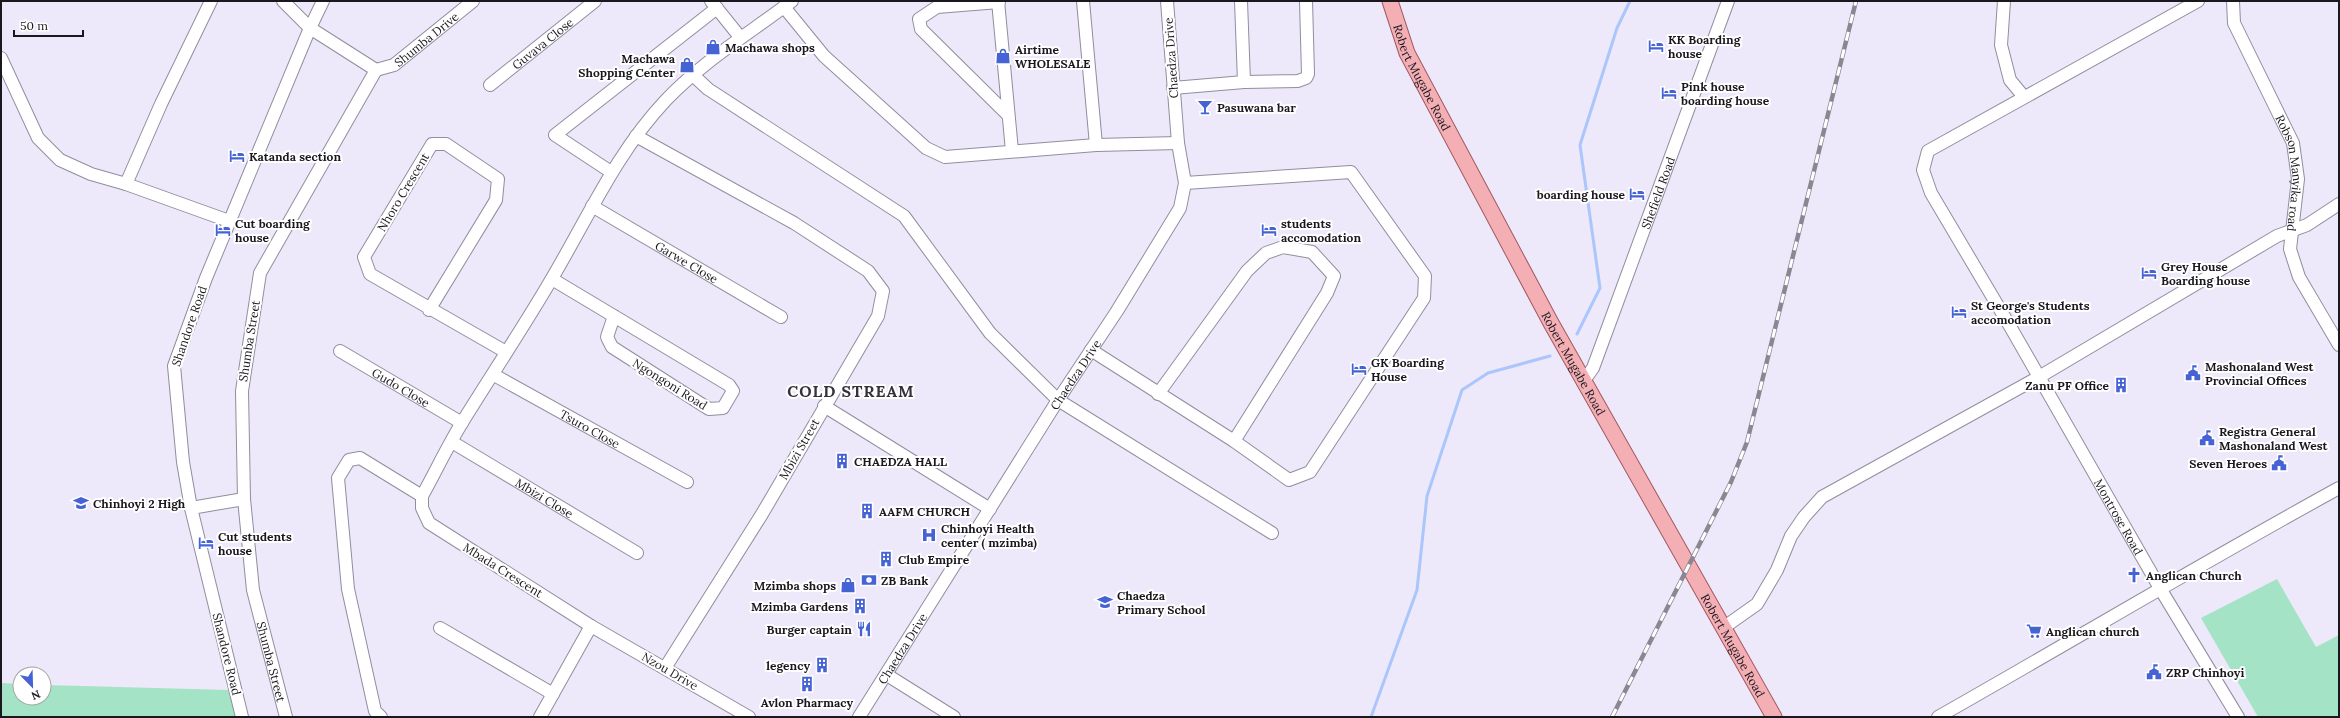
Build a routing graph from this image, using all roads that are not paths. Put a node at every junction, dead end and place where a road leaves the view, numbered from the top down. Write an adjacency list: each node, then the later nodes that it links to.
1 (211, 1): 34 (street)
2 (283, 1): 18 (street)
3 (323, 1): 18 (street, Shandore Road)
4 (473, 1): 21 (street, Shumba Drive)
5 (594, 1): 24 (street, Guvava Close)
6 (1083, 1): 30 (street)
7 (1167, 1): 25 (street, Chaedza Drive)
8 (1241, 1): 23 (street)
9 (1306, 1): 23 (street)
10 (1390, 1): 49 (main road, Robert Mugabe Road)
11 (1728, 1): 49 (street, Shefield Road)
12 (2004, 1): 26 (street)
13 (2198, 1): 26 (street, Montrose Road)
14 (999, 2): 27 (street); 27 (street)
15 (2230, 2): 38 (street, Robson Manyika road)
16 (714, 4): 19 (street); 32 (street)
17 (788, 4): 19 (street); 31 (street)
18 (310, 28): 21 (street); 37 (street, Shandore Road)
19 (740, 37): 22 (street)
20 (1, 58): 34 (street)
21 (376, 70): 59 (street, Shumba Street)
22 (694, 76): 28 (street); 51 (street)
23 (1244, 82): 25 (street)
24 (490, 85)
25 (1173, 88): 29 (street, Chaedza Drive)
26 (2024, 97): 48 (street, Montrose Road)
27 (1008, 115): 31 (street)
28 (636, 136): 32 (street); 52 (street, Mbizi Street)
29 (1178, 143): 30 (street); 33 (street, Chaedza Drive)
30 (1096, 145): 31 (street)
31 (1012, 151)
32 (611, 172): 36 (street)
33 (1185, 183): 44 (street, Chaedza Drive); 55 (street)
34 (126, 184): 37 (street)
35 (2339, 204): 38 (street)
36 (592, 206): 39 (street); 42 (street, Garwe Close)
37 (229, 221): 60 (street, Shandore Road)
38 (2292, 230): 43 (street, Robson Manyika road); 48 (street)
39 (552, 279): 41 (street, Ngongoni Road); 46 (street)
40 (429, 310): 40 (street, Nhoro Crescent); 46 (street, Nhoro Crescent)
41 (614, 316): 41 (street, Ngongoni Road)
42 (781, 317)
43 (2339, 345)
44 (1091, 350): 50 (street); 51 (street, Chaedza Drive)
45 (340, 351): 53 (street, Gudo Close)
46 (506, 352): 47 (street)
47 (494, 375): 53 (street); 56 (street, Tsuro Close)
48 (2039, 377): 64 (street, Montrose Road); 67 (street)
49 (1583, 382): 67 (main road, Robert Mugabe Road)
50 (1158, 394): 55 (street); 55 (street)
51 (1058, 400): 61 (street, Chaedza Drive); 62 (street)
52 (824, 406): 61 (street); 68 (street, Mbizi Street)
53 (462, 423): 54 (street)
54 (452, 442): 58 (street); 63 (street, Mbizi Close)
55 (1234, 442)
56 (687, 482)
57 (2339, 488): 64 (street)
58 (422, 496): 65 (street, Mbada Crescent); 73 (street)
59 (244, 498): 60 (street); 72 (street, Shumba Street)
60 (191, 508): 71 (street, Shandore Road)
61 (990, 510): 69 (street, Chaedza Drive)
62 (1272, 533)
63 (637, 553)
64 (2161, 590): 79 (street); 80 (street, Montrose Road)
65 (591, 626): 68 (street, Nzou Drive); 70 (street)
66 (440, 628): 70 (street)
67 (1724, 628): 78 (main road, Robert Mugabe Road)
68 (665, 668): 75 (street, Nzou Drive)
69 (887, 675): 76 (street, Chaedza Drive); 77 (street)
70 (553, 694): 74 (street)
71 (242, 717)
72 (286, 717)
73 (381, 717)
74 (540, 717)
75 (748, 717)
76 (858, 717)
77 (954, 717)
78 (1774, 717)
79 (1938, 717)
80 (2238, 717)

